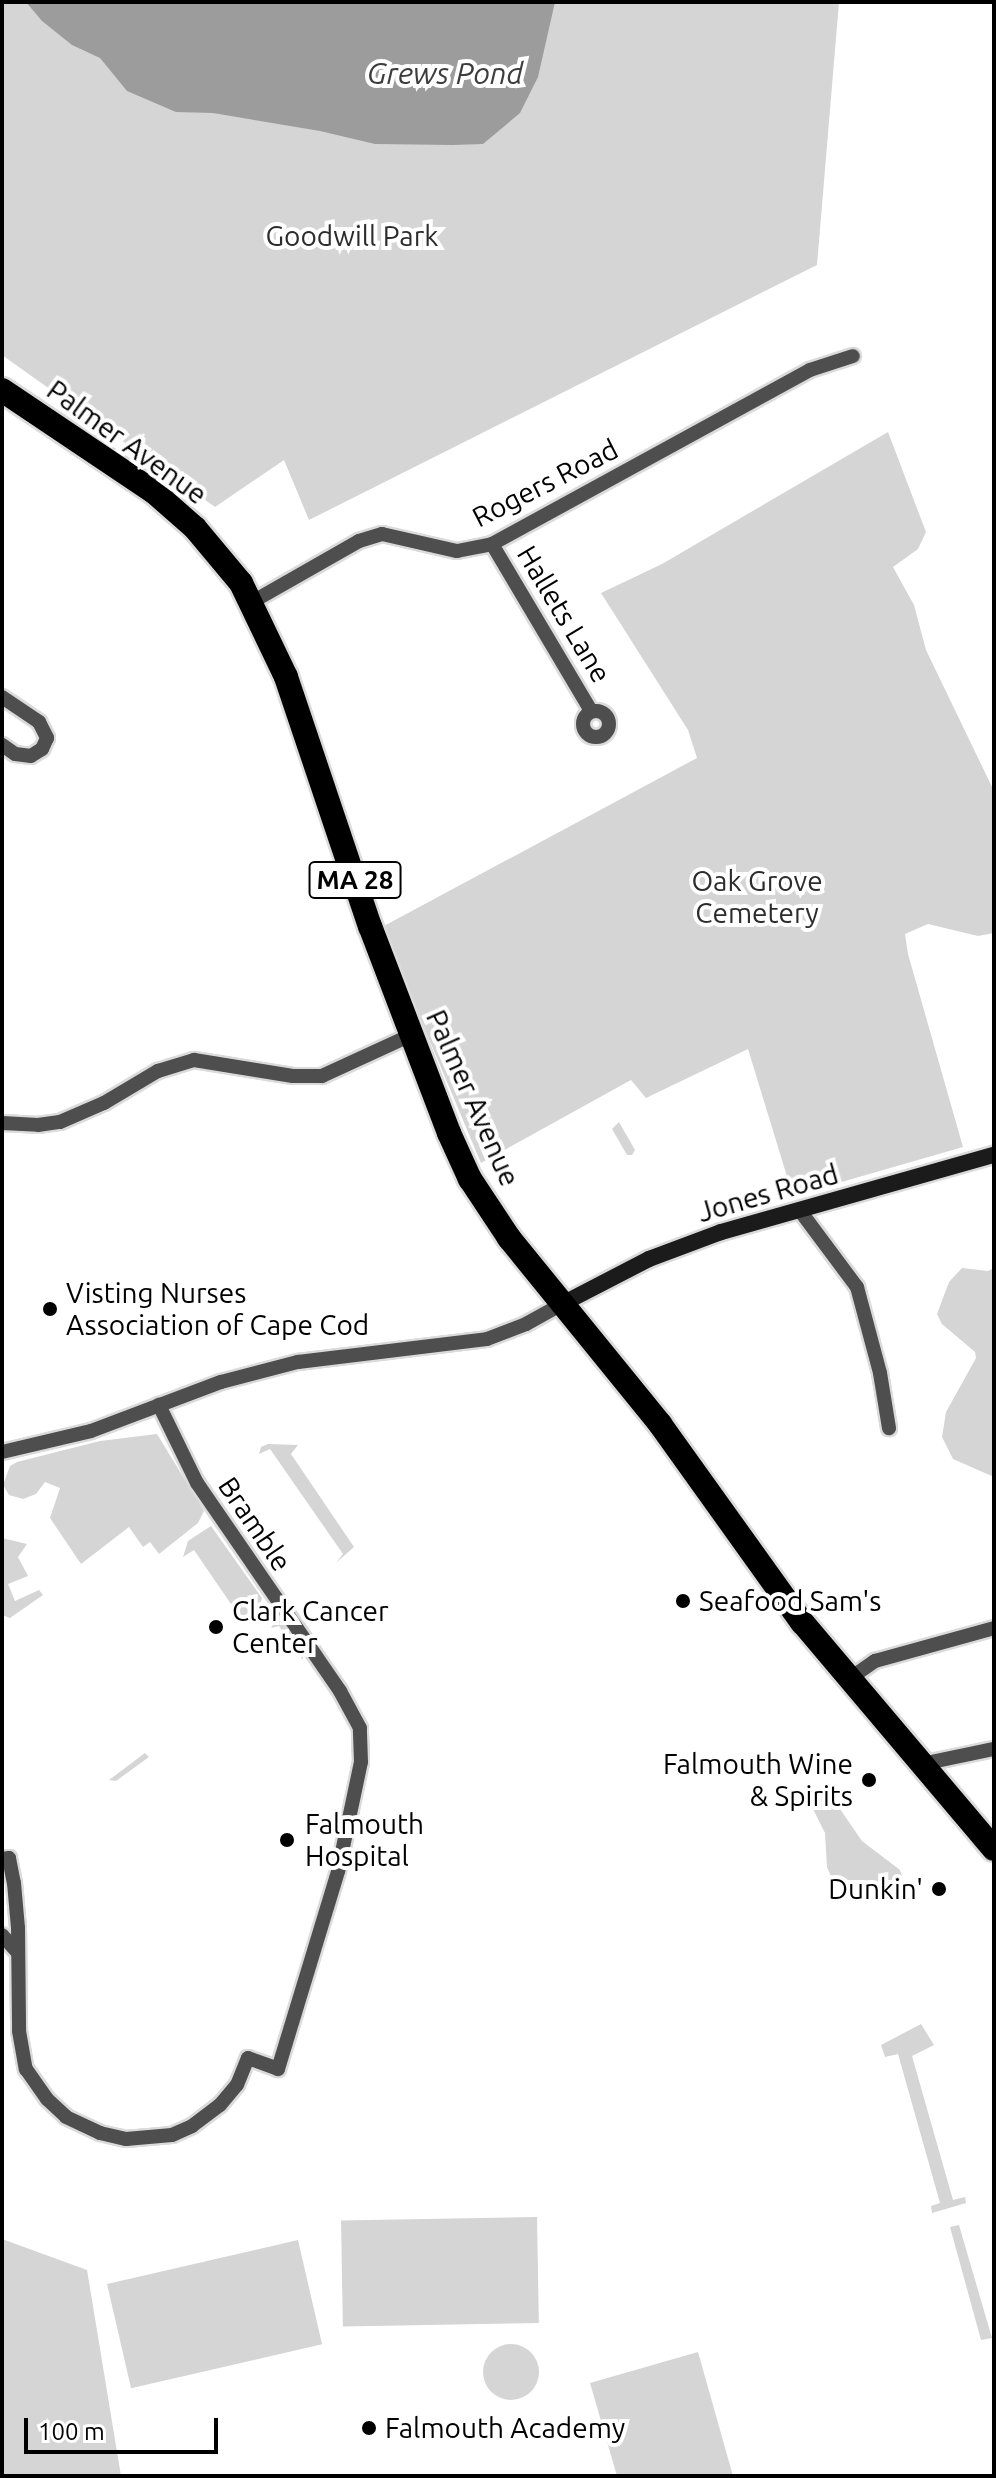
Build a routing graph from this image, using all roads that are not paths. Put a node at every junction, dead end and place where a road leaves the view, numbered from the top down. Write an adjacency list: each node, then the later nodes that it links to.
1 (853, 356): 3 (street, Rogers Road)
2 (2, 390): 4 (highway, Palmer Avenue / MA 28)
3 (492, 544): 4 (street, Rogers Road); 6 (street, Hallets Lane)
4 (252, 602): 8 (highway, Palmer Avenue / MA 28)
5 (2, 697): 7 (street)
6 (591, 711)
7 (2, 745)
8 (411, 1035): 9 (street); 12 (highway, Palmer Avenue / MA 28)
9 (2, 1123)
10 (994, 1155): 11 (main road, Jones Road)
11 (801, 1212): 12 (main road, Jones Road); 14 (street)
12 (564, 1303): 13 (street); 17 (highway, Palmer Avenue / MA 28)
13 (159, 1405): 15 (street); 23 (street, Bramble)
14 (889, 1428)
15 (2, 1452)
16 (994, 1628): 17 (street)
17 (849, 1679): 19 (highway, Palmer Avenue / MA 28)
18 (994, 1749): 19 (street)
19 (922, 1764): 20 (highway, Palmer Avenue / MA 28)
20 (994, 1849)
21 (5, 1859): 23 (street)
22 (2, 1935): 23 (street)
23 (18, 1953)

